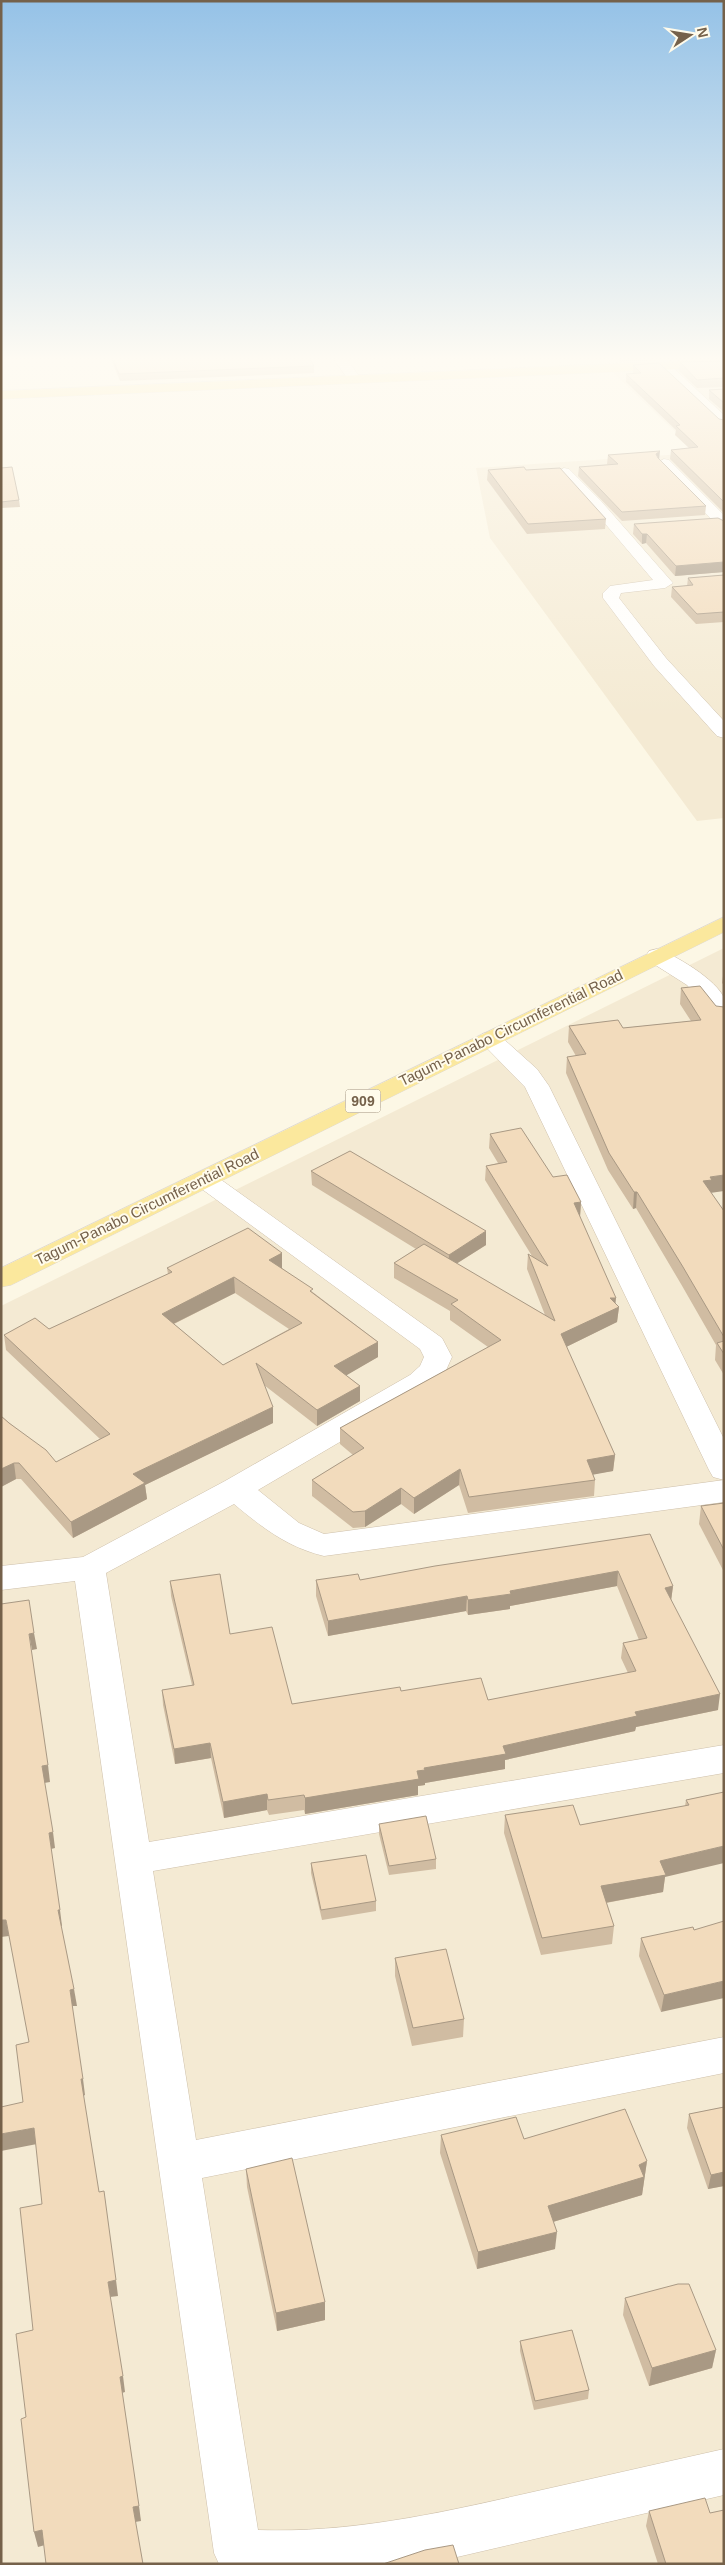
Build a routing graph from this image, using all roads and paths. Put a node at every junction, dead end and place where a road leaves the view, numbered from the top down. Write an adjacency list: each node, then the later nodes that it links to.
1 (570, 479): 6 (street)
2 (680, 479): 3 (street)
3 (723, 522): 4 (street)
4 (703, 523)
5 (637, 527): 6 (street)
6 (618, 528): 8 (street)
7 (684, 581): 8 (street)
8 (665, 583): 9 (street)
9 (724, 732)
10 (724, 923): 11 (main road, Tagum-Panabo Circumferential Road / 909)
11 (657, 956): 12 (street); 13 (main road, Tagum-Panabo Circumferential Road / 909)
12 (724, 1016)
13 (490, 1040): 14 (main road, Tagum-Panabo Circumferential Road / 909); 16 (street)
14 (204, 1179): 15 (main road, Tagum-Panabo Circumferential Road / 909); 17 (street)
15 (1, 1278)
16 (724, 1470)
17 (236, 1489): 18 (street); 19 (street)
18 (724, 1491)
19 (89, 1568): 20 (street); 22 (street)
20 (1, 1578)
21 (724, 1759): 22 (street)
22 (132, 1860): 24 (street)
23 (724, 2055): 24 (street)
24 (178, 2163): 25 (street)
25 (724, 2472)

